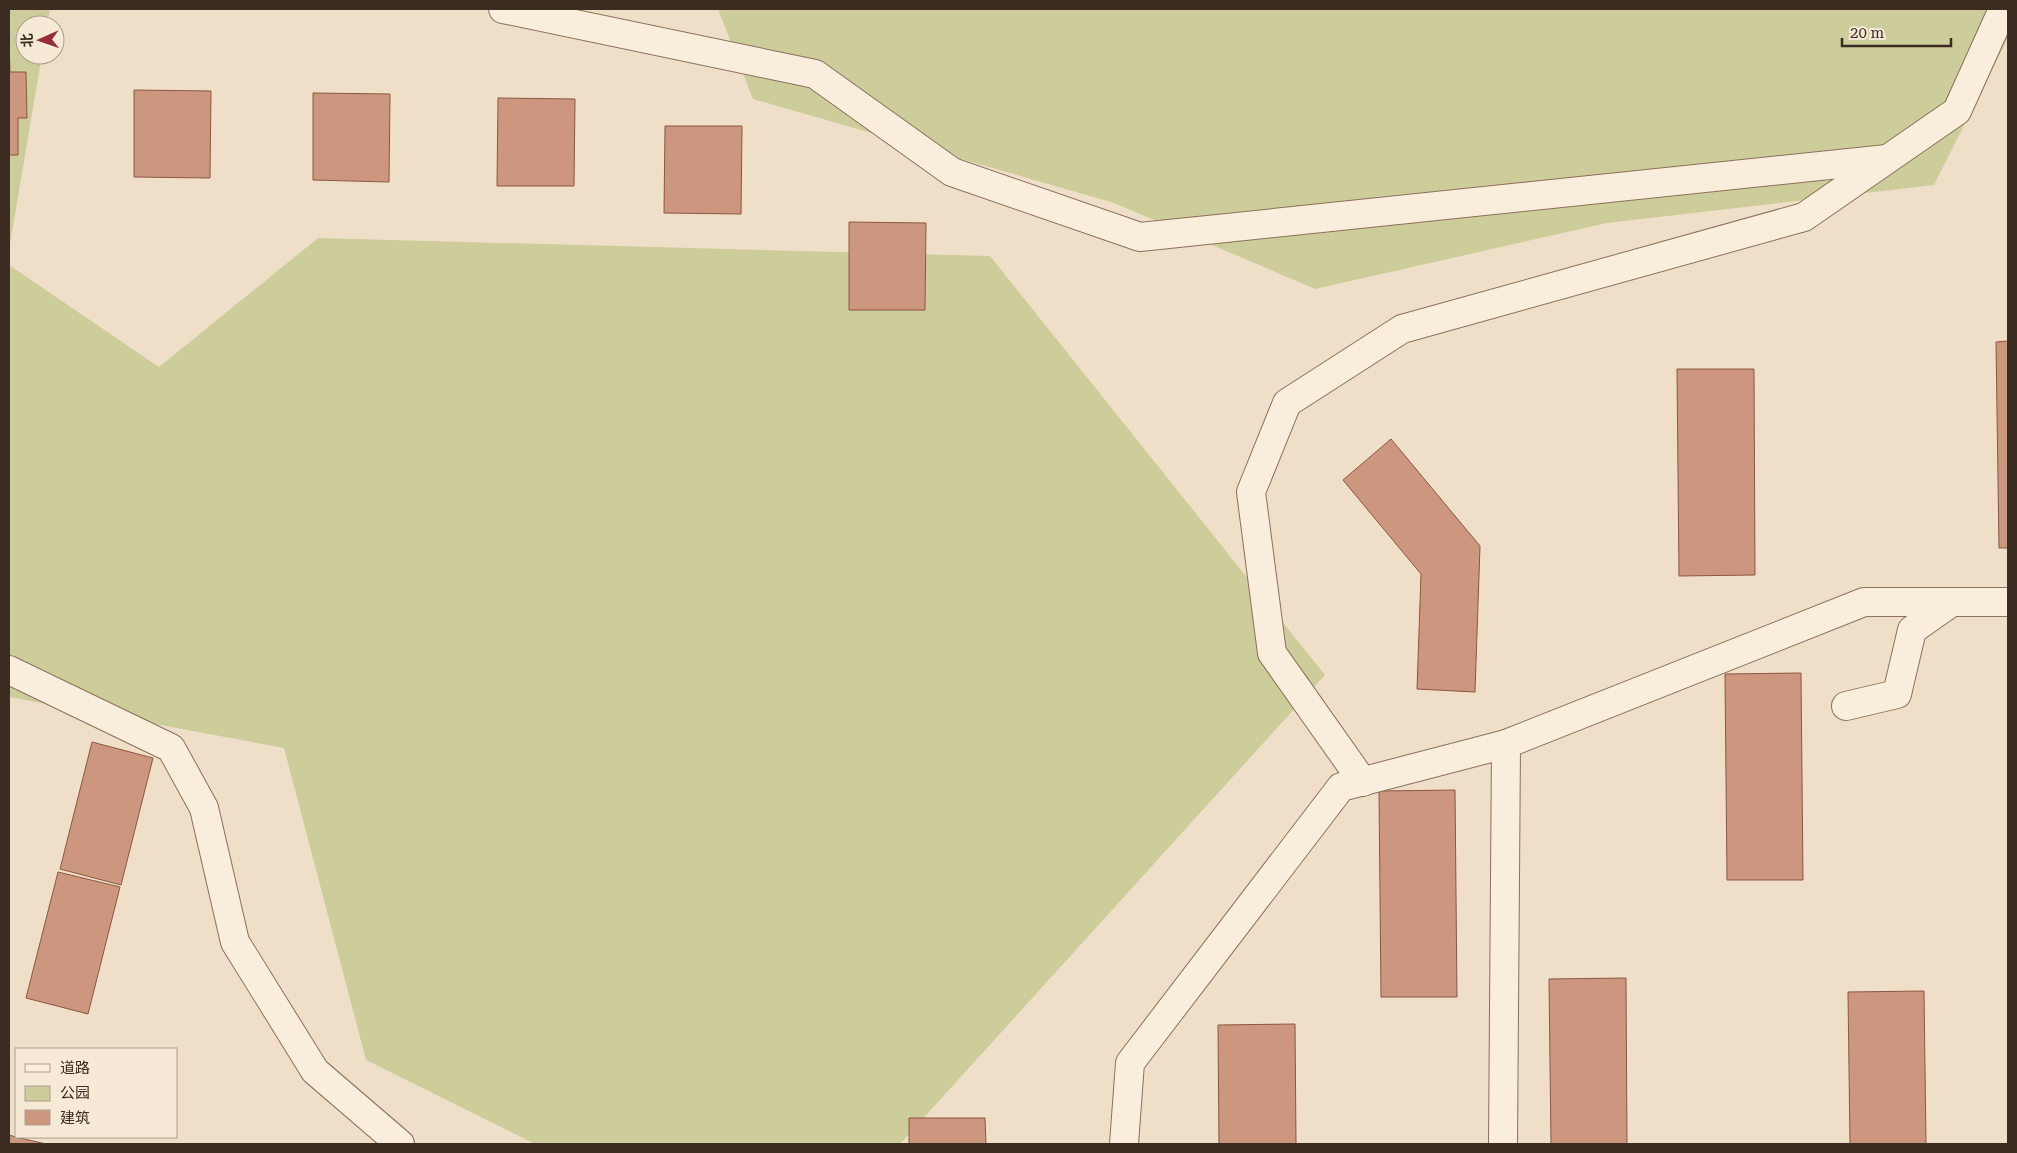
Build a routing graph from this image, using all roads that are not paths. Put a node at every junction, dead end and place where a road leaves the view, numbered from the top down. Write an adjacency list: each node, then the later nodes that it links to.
1 (502, 9): 3 (street)
2 (2004, 9): 3 (street)
3 (1887, 159): 9 (street)
4 (1952, 602): 5 (street); 7 (street); 8 (street)
5 (2008, 602)
6 (9, 670): 10 (street)
7 (1846, 706)
8 (1506, 744): 9 (street); 12 (street)
9 (1363, 782): 11 (street)
10 (400, 1144)
11 (1124, 1144)
12 (1504, 1144)

